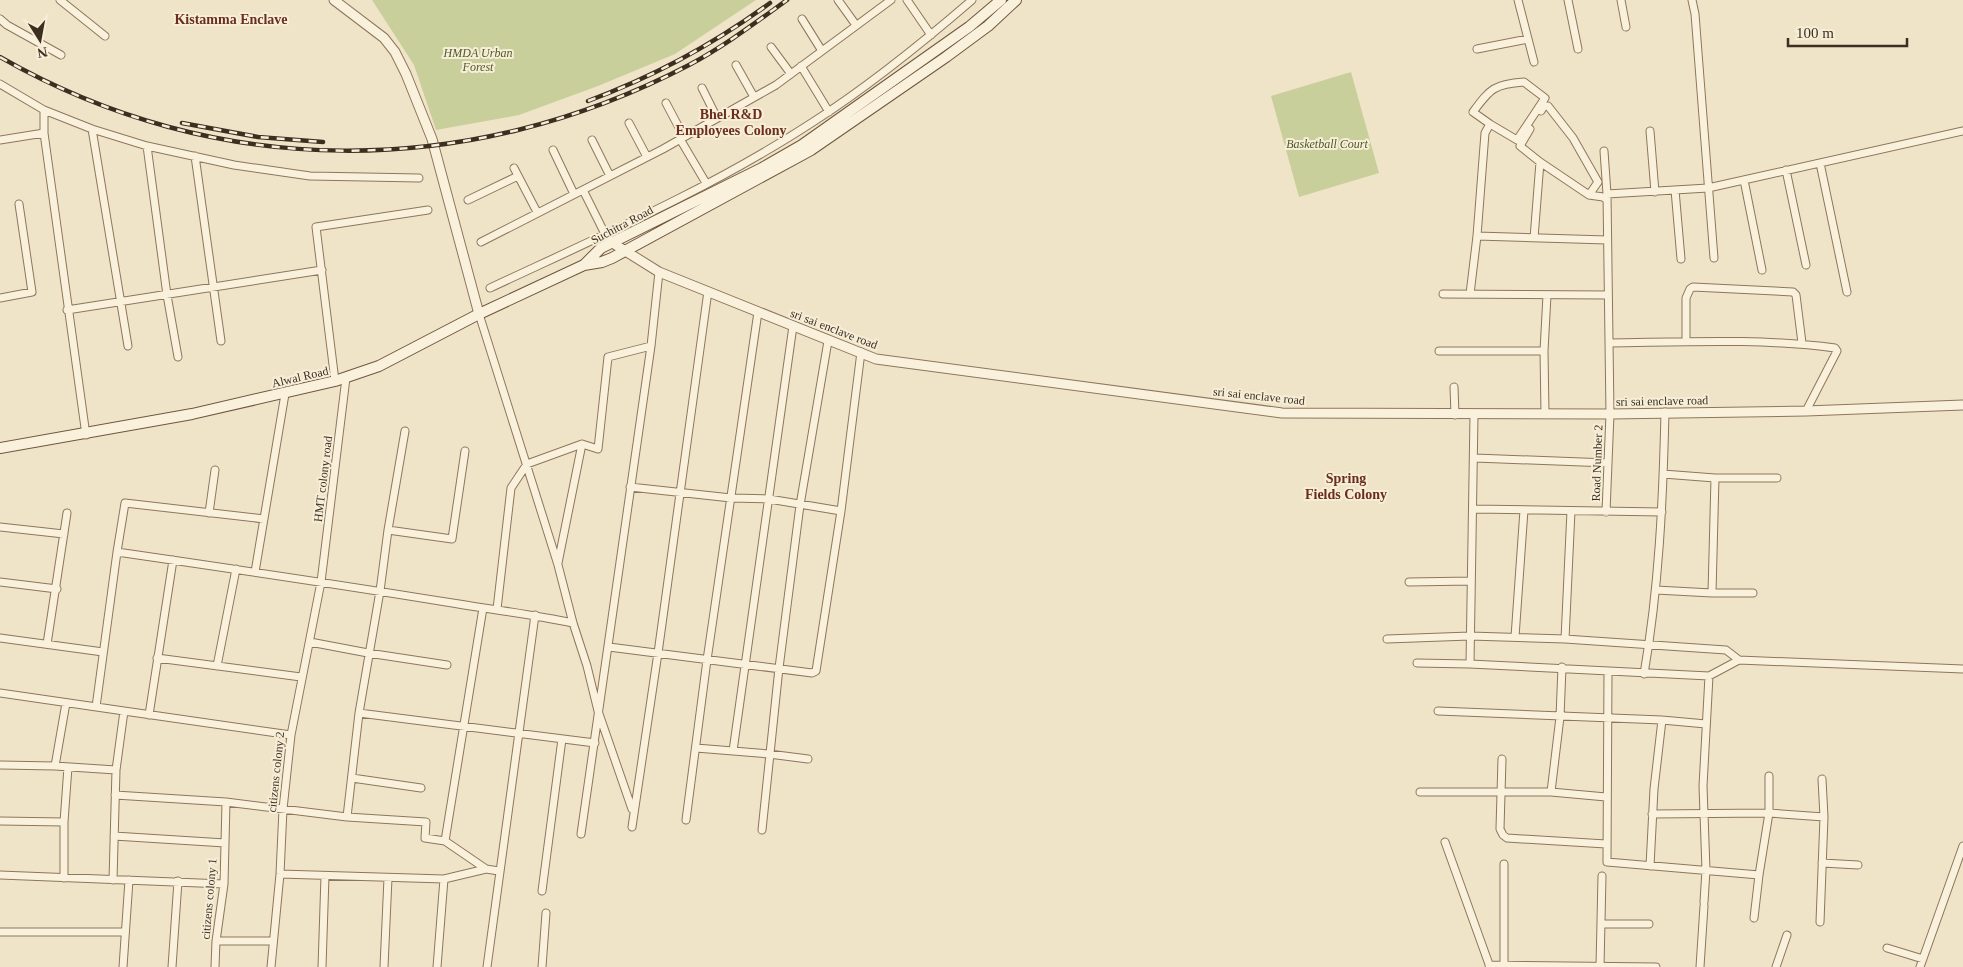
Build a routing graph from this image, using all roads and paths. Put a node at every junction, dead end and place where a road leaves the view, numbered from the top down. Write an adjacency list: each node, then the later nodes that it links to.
1 (60, 0): 18 (street)
2 (334, 0): 96 (street)
3 (838, 0): 15 (street)
4 (908, 0): 17 (street)
5 (972, 0): 17 (street)
6 (1001, 0): 71 (main road, Suchitra Road)
7 (1016, 0): 75 (main road, Suchitra Road)
8 (1518, 0): 19 (street)
9 (1568, 0): 22 (street)
10 (1621, 0): 16 (street)
11 (1692, 0): 59 (street)
12 (889, 1): 15 (street)
13 (0, 19): 24 (street)
14 (802, 19): 23 (street)
15 (856, 25): 23 (street)
16 (1626, 27)
17 (932, 35): 34 (street)
18 (105, 36)
19 (1528, 39): 21 (street); 25 (street)
20 (771, 47): 28 (street)
21 (1477, 49)
22 (1578, 49)
23 (822, 51): 27 (street)
24 (61, 55)
25 (1534, 62)
26 (736, 65): 31 (street)
27 (801, 66): 28 (street); 34 (street)
28 (792, 74): 31 (street)
29 (0, 84): 33 (street)
30 (702, 88): 35 (street)
31 (754, 97): 35 (street)
32 (666, 103): 42 (street)
33 (44, 110): 38 (street); 41 (street)
34 (829, 112): 58 (street)
35 (717, 118): 42 (street)
36 (629, 123): 49 (street)
37 (1490, 124): 37 (street); 70 (street)
38 (92, 130): 45 (street); 93 (street)
39 (1650, 131): 62 (street)
40 (1963, 131): 51 (street)
41 (44, 132): 43 (street); 94 (street)
42 (682, 138): 49 (street); 58 (street)
43 (0, 140)
44 (592, 140): 55 (street)
45 (147, 146): 48 (street); 89 (street)
46 (553, 150): 63 (street)
47 (1604, 151): 65 (street, Road Number 2)
48 (196, 156): 56 (street); 83 (street)
49 (646, 157): 55 (street)
50 (1540, 162): 64 (street); 64 (street); 72 (street)
51 (1820, 163): 53 (street); 86 (street)
52 (514, 168): 54 (street)
53 (1786, 170): 57 (street); 79 (street)
54 (518, 176): 66 (street); 69 (street)
55 (610, 176): 60 (street)
56 (419, 178)
57 (1744, 180): 59 (street); 81 (street)
58 (706, 183): 71 (street)
59 (1708, 188): 61 (street); 76 (street)
60 (583, 190): 63 (street); 71 (street)
61 (1676, 190): 62 (street); 77 (street)
62 (1655, 192): 65 (street)
63 (574, 194): 69 (street)
64 (1589, 195): 65 (street)
65 (1607, 197): 73 (street, Road Number 2)
66 (468, 200)
67 (19, 204): 92 (street)
68 (428, 210): 80 (street)
69 (537, 212): 74 (street)
70 (1477, 236): 72 (street); 88 (street)
71 (608, 238): 75 (street, sri sai enclave road); 78 (main road, Suchitra Road); 84 (street)
72 (1534, 238): 73 (street)
73 (1606, 240): 91 (street, Road Number 2)
74 (480, 242)
75 (625, 252): 78 (main road, Suchitra Road); 82 (street, sri sai enclave road)
76 (1714, 258)
77 (1681, 260)
78 (584, 265): 96 (main road, Alwal Road)
79 (1806, 265)
80 (322, 270): 83 (street); 110 (street)
81 (1762, 270)
82 (659, 272): 85 (street, sri sai enclave road); 104 (street)
83 (214, 287): 89 (street); 98 (street)
84 (490, 288)
85 (708, 291): 95 (street, sri sai enclave road); 133 (street)
86 (1847, 292)
87 (1443, 294): 88 (street)
88 (1470, 294): 90 (street)
89 (167, 295): 93 (street); 108 (street)
90 (1547, 295): 91 (street); 106 (street)
91 (1608, 295): 101 (street, Road Number 2)
92 (0, 298)
93 (120, 302): 94 (street); 103 (street)
94 (67, 310): 121 (street)
95 (758, 312): 97 (street, sri sai enclave road); 134 (street)
96 (479, 314): 109 (main road, Alwal Road); 127 (street)
97 (793, 326): 99 (street, sri sai enclave road); 135 (street)
98 (221, 341)
99 (828, 341): 107 (street, sri sai enclave road); 136 (street)
100 (1686, 342): 101 (street); 102 (street); 102 (street)
101 (1609, 343): 117 (street, Road Number 2)
102 (1802, 343): 114 (street)
103 (128, 346)
104 (651, 346): 122 (street); 132 (street)
105 (1438, 351): 106 (street)
106 (1544, 351): 116 (street)
107 (861, 352): 118 (street, sri sai enclave road); 140 (street)
108 (178, 357)
109 (346, 378): 110 (main road, Alwal Road); 156 (street, HMT colony road)
110 (335, 381): 112 (main road, Alwal Road)
111 (1454, 387): 118 (street)
112 (285, 394): 121 (main road, Alwal Road); 145 (street)
113 (1963, 405): 114 (street, sri sai enclave road)
114 (1806, 411): 115 (street, sri sai enclave road)
115 (1665, 412): 117 (street, sri sai enclave road); 129 (street)
116 (1545, 414): 117 (street, sri sai enclave road); 119 (street, sri sai enclave road)
117 (1610, 414): 126 (street, Road Number 2)
118 (1455, 415): 119 (street, sri sai enclave road)
119 (1474, 415): 125 (street)
120 (405, 431): 147 (street)
121 (86, 434): 123 (main road, Alwal Road)
122 (582, 444): 127 (street); 151 (street)
123 (0, 448)
124 (466, 451): 147 (street)
125 (1475, 458): 126 (street); 137 (street)
126 (1608, 463): 141 (street, Road Number 2)
127 (527, 464): 151 (street); 164 (street)
128 (215, 470): 144 (street)
129 (1663, 474): 130 (street); 142 (street)
130 (1714, 478): 131 (street); 161 (street)
131 (1777, 478)
132 (630, 487): 133 (street); 175 (street)
133 (680, 491): 134 (street); 177 (street)
134 (731, 498): 135 (street); 180 (street)
135 (769, 499): 136 (street); 182 (street)
136 (800, 505): 140 (street); 187 (street)
137 (1474, 509): 138 (street); 154 (street)
138 (1524, 510): 139 (street); 168 (street)
139 (1571, 511): 141 (street); 171 (street)
140 (841, 512): 187 (street)
141 (1606, 512): 142 (street)
142 (1662, 512): 159 (street)
143 (67, 513): 148 (street)
144 (209, 513): 145 (street); 149 (street)
145 (264, 519): 153 (street)
146 (0, 527): 148 (street)
147 (388, 530): 160 (street)
148 (64, 534): 158 (street)
149 (117, 552): 150 (street); 176 (street)
150 (173, 560): 152 (street); 179 (street)
151 (558, 565): 166 (street)
152 (236, 570): 153 (street); 186 (street)
153 (255, 572): 156 (street)
154 (1471, 581): 157 (street); 167 (street)
155 (0, 582): 158 (street)
156 (321, 582): 160 (street); 172 (street, citizens colony 2)
157 (1409, 582)
158 (57, 589): 173 (street)
159 (1656, 590): 161 (street); 174 (street)
160 (380, 591): 163 (street); 178 (street)
161 (1712, 593): 162 (street)
162 (1753, 593)
163 (483, 608): 164 (street); 206 (street)
164 (497, 609): 165 (street)
165 (535, 615): 166 (street); 207 (street)
166 (573, 623): 198 (street)
167 (1470, 636): 168 (street); 170 (street); 184 (street)
168 (1515, 637): 171 (street)
169 (0, 638): 173 (street)
170 (1387, 639)
171 (1565, 639): 174 (street)
172 (310, 642): 178 (street); 193 (street, citizens colony 2)
173 (48, 644): 176 (street)
174 (1649, 644): 181 (street); 191 (street)
175 (609, 647): 177 (street); 198 (street)
176 (103, 652): 196 (street)
177 (658, 653): 180 (street); 231 (street)
178 (368, 654): 185 (street); 200 (street)
179 (157, 658): 186 (street); 201 (street)
180 (707, 660): 182 (street); 211 (street)
181 (1739, 660): 189 (street); 192 (street)
182 (745, 663): 187 (street); 212 (street)
183 (1417, 663): 184 (street)
184 (1470, 664): 188 (street)
185 (447, 665)
186 (217, 666): 193 (street)
187 (780, 668): 213 (street)
188 (1562, 668): 190 (street); 202 (street)
189 (1963, 669)
190 (1608, 671): 191 (street); 203 (street)
191 (1644, 674): 192 (street)
192 (1709, 676): 205 (street)
193 (301, 677): 208 (street, citizens colony 2)
194 (0, 694): 195 (street)
195 (66, 703): 196 (street); 217 (street)
196 (96, 707): 197 (street)
197 (124, 711): 201 (street); 219 (street)
198 (598, 711): 210 (street); 231 (street)
199 (1438, 711): 202 (street)
200 (359, 713): 206 (street); 221 (street)
201 (149, 714): 208 (street)
202 (1560, 717): 203 (street); 226 (street)
203 (1608, 719): 204 (street); 228 (street)
204 (1662, 720): 205 (street); 233 (street)
205 (1706, 724): 234 (street)
206 (463, 726): 207 (street); 244 (street)
207 (519, 733): 209 (street); 255 (street)
208 (292, 735): 230 (street, citizens colony 2)
209 (562, 739): 210 (street); 268 (street)
210 (595, 743): 242 (street)
211 (696, 748): 212 (street); 237 (street)
212 (733, 751): 213 (street)
213 (769, 754): 214 (street); 241 (street)
214 (808, 759)
215 (1502, 759): 225 (street)
216 (0, 765): 217 (street)
217 (54, 766): 218 (street)
218 (68, 767): 219 (street); 239 (street)
219 (116, 770): 227 (street)
220 (1769, 776): 232 (street)
221 (352, 778): 223 (street); 236 (street)
222 (1822, 779): 235 (street)
223 (421, 788)
224 (1420, 792): 225 (street)
225 (1500, 792): 226 (street); 247 (street)
226 (1550, 792): 228 (street)
227 (115, 795): 229 (street); 243 (street)
228 (1606, 798): 247 (street)
229 (226, 802): 230 (street); 246 (street, citizens colony 1)
230 (283, 809): 236 (street); 256 (street, citizens colony 2)
231 (633, 812): 240 (street)
232 (1768, 813): 234 (street); 235 (street); 258 (street)
233 (1652, 814): 234 (street); 252 (street)
234 (1703, 814): 254 (street)
235 (1824, 817): 249 (street)
236 (348, 818): 244 (street)
237 (686, 820)
238 (0, 821): 239 (street)
239 (64, 822): 261 (street)
240 (632, 827)
241 (762, 830)
242 (581, 834)
243 (114, 836): 246 (street); 264 (street)
244 (445, 841): 253 (street)
245 (1445, 842): 282 (street)
246 (225, 843): 267 (street, citizens colony 1)
247 (1606, 844): 252 (street)
248 (1963, 846): 280 (street)
249 (1822, 863): 251 (street); 271 (street)
250 (1504, 864): 281 (street)
251 (1858, 865)
252 (1650, 866): 254 (street)
253 (486, 869): 255 (street); 263 (street)
254 (1706, 870): 258 (street); 295 (street)
255 (499, 871): 290 (street)
256 (280, 874): 259 (street); 278 (street, citizens colony 2)
257 (0, 875): 261 (street)
258 (1759, 875): 270 (street)
259 (325, 876): 262 (street); 287 (street)
260 (1602, 876): 272 (street)
261 (64, 878): 264 (street)
262 (388, 878): 263 (street); 288 (street)
263 (444, 879): 289 (street)
264 (113, 880): 265 (street)
265 (129, 880): 266 (street); 275 (street)
266 (178, 881): 267 (street); 284 (street)
267 (224, 884): 277 (street, citizens colony 1)
268 (542, 891)
269 (546, 913): 291 (street)
270 (1754, 918)
271 (1820, 922)
272 (1601, 924): 273 (street); 292 (street)
273 (1649, 924)
274 (0, 932): 275 (street)
275 (125, 932): 283 (street)
276 (1786, 936): 296 (street)
277 (216, 941): 278 (street); 285 (street, citizens colony 1)
278 (272, 941): 286 (street, citizens colony 2)
279 (1887, 948): 280 (street)
280 (1923, 959): 297 (street)
281 (1504, 965): 282 (street); 292 (street)
282 (1489, 966)
283 (123, 967)
284 (172, 967)
285 (215, 967)
286 (271, 967)
287 (322, 967)
288 (384, 967)
289 (438, 967)
290 (487, 967)
291 (542, 967)
292 (1600, 967): 293 (street)
293 (1643, 967): 294 (street)
294 (1656, 967)
295 (1700, 967)
296 (1776, 967)
297 (1920, 967)

